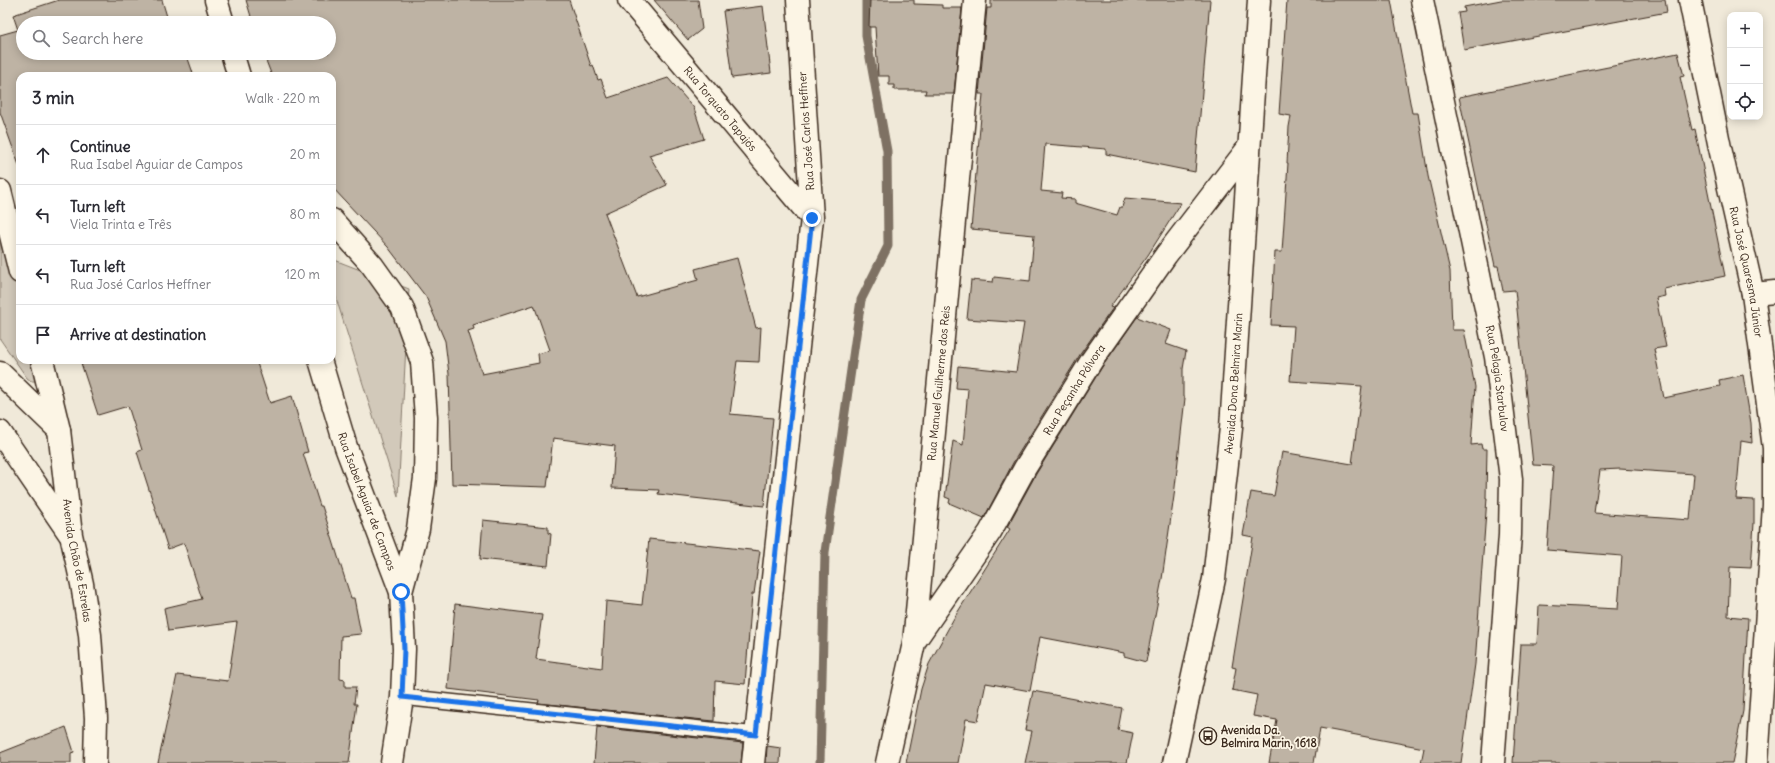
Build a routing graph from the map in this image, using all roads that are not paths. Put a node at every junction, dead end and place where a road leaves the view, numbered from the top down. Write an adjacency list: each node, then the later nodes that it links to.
1 (216, 0): 8 (street)
2 (628, 0): 13 (street, Rua Torquato Tapajós)
3 (798, 0): 13 (street, Rua José Carlos Heffner)
4 (974, 0): 25 (street, Rua Manuel Guilherme dos Reis)
5 (1259, 0): 11 (street, Avenida Dona Belmira Marin)
6 (1422, 0): 33 (street, Rua Pelagia Starbulov)
7 (1690, 0): 17 (street, Rua José Quaresma Júnior)
8 (221, 16)
9 (234, 60): 10 (street)
10 (238, 72)
11 (1249, 147): 25 (street, Rua Peçanha Pólvora); 32 (street, Avenida Dona Belmira Marin)
12 (0, 190): 15 (street)
13 (812, 218): 27 (street, Rua José Carlos Heffner)
14 (336, 224): 24 (street)
15 (16, 256)
16 (1775, 292): 17 (street)
17 (1753, 294): 34 (street, Rua José Quaresma Júnior)
18 (43, 364): 21 (street, Avenida Chão de Estrelas)
19 (321, 364): 24 (street, Rua Isabel Aguiar de Campos)
20 (0, 373): 21 (street)
21 (59, 430): 23 (street, Avenida Chão de Estrelas)
22 (0, 432): 23 (street)
23 (71, 535): 28 (street, Avenida Chão de Estrelas)
24 (401, 592): 26 (street, Rua Isabel Aguiar de Campos)
25 (914, 644): 31 (street, Rua Manuel Guilherme dos Reis)
26 (402, 697): 27 (lane); 29 (street, Rua Isabel Aguiar de Campos)
27 (756, 735): 30 (street, Rua José Carlos Heffner)
28 (95, 763)
29 (392, 763)
30 (753, 763)
31 (888, 763)
32 (1174, 763)
33 (1493, 763)
34 (1757, 763)

